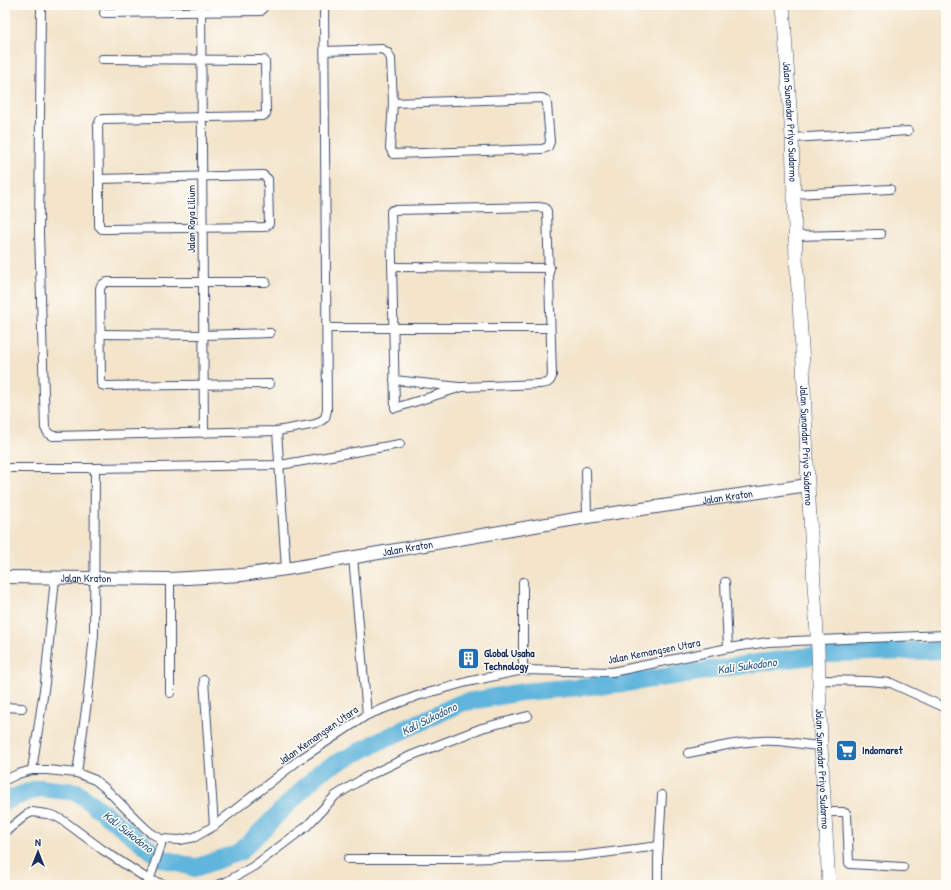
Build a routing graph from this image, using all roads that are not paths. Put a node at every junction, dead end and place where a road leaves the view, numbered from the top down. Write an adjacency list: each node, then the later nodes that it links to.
1 (41, 5): 36 (street)
2 (265, 5): 5 (street)
3 (324, 5): 7 (street)
4 (783, 5): 13 (main road, Jalan Sunandar Priyo Sudarmo)
5 (201, 8): 6 (street); 9 (street, Jalan Raya Lilium)
6 (104, 13)
7 (325, 51): 10 (street); 26 (street)
8 (102, 59): 9 (street)
9 (201, 59): 11 (street, Jalan Raya Lilium); 11 (street)
10 (393, 103): 10 (street)
11 (202, 116): 14 (street, Jalan Raya Lilium); 15 (street)
12 (908, 131): 13 (street)
13 (792, 138): 17 (main road, Jalan Sunandar Priyo Sudarmo)
14 (202, 176): 15 (street); 18 (street, Jalan Raya Lilium); 18 (street)
15 (99, 179): 18 (street)
16 (890, 189): 17 (street)
17 (794, 194): 20 (main road, Jalan Sunandar Priyo Sudarmo)
18 (202, 229): 23 (street, Jalan Raya Lilium)
19 (881, 234): 20 (street)
20 (795, 236): 42 (main road, Jalan Sunandar Priyo Sudarmo)
21 (393, 267): 22 (street); 22 (street); 25 (street)
22 (550, 268): 27 (street)
23 (203, 282): 24 (street); 29 (street); 30 (street, Jalan Raya Lilium)
24 (266, 282)
25 (392, 327): 26 (street); 27 (street); 31 (street)
26 (327, 328): 35 (street)
27 (550, 328): 34 (street)
28 (270, 333): 30 (street)
29 (101, 334): 30 (street); 32 (street)
30 (203, 335): 32 (street, Jalan Raya Lilium)
31 (394, 380): 34 (street); 34 (street)
32 (203, 384): 33 (street); 36 (street, Jalan Raya Lilium)
33 (270, 384)
34 (462, 387)
35 (277, 431): 36 (street); 38 (street)
36 (204, 433)
37 (400, 444): 38 (street)
38 (280, 465): 40 (street); 45 (street)
39 (5, 468): 40 (street)
40 (95, 468): 48 (street)
41 (586, 471): 43 (street)
42 (808, 485): 43 (street, Jalan Kraton); 53 (main road, Jalan Sunandar Priyo Sudarmo)
43 (587, 517): 44 (street, Jalan Kraton)
44 (353, 557): 45 (street, Jalan Kraton); 62 (street)
45 (286, 569): 49 (street, Jalan Kraton)
46 (5, 577): 47 (street, Jalan Kraton)
47 (55, 578): 48 (street, Jalan Kraton); 66 (street)
48 (95, 578): 49 (street, Jalan Kraton); 67 (street)
49 (170, 579): 58 (street)
50 (523, 582): 55 (street)
51 (725, 582): 54 (street)
52 (946, 635): 53 (street, Jalan Kemangsen Utara)
53 (818, 645): 54 (street, Jalan Kemangsen Utara); 56 (main road, Jalan Sunandar Priyo Sudarmo)
54 (728, 648): 55 (street, Jalan Kemangsen Utara)
55 (523, 670): 62 (street, Jalan Kemangsen Utara)
56 (820, 677): 61 (street); 64 (main road, Jalan Sunandar Priyo Sudarmo)
57 (204, 680): 71 (street)
58 (170, 693)
59 (5, 707): 60 (street)
60 (22, 708)
61 (946, 708)
62 (367, 714): 71 (street, Jalan Kemangsen Utara)
63 (528, 716): 79 (street)
64 (821, 746): 65 (street); 70 (main road, Jalan Sunandar Priyo Sudarmo)
65 (688, 753)
66 (32, 770): 67 (street); 68 (street)
67 (77, 773): 73 (street)
68 (5, 780)
69 (662, 795): 74 (street)
70 (826, 812): 76 (street); 81 (main road, Jalan Sunandar Priyo Sudarmo)
71 (214, 826): 73 (street, Jalan Kemangsen Utara)
72 (5, 832): 77 (street)
73 (161, 842): 77 (street)
74 (659, 846): 75 (street); 80 (street)
75 (348, 859)
76 (903, 867)
77 (150, 879): 78 (street)
78 (167, 885)
79 (218, 885)
80 (658, 885)
81 (830, 885)

